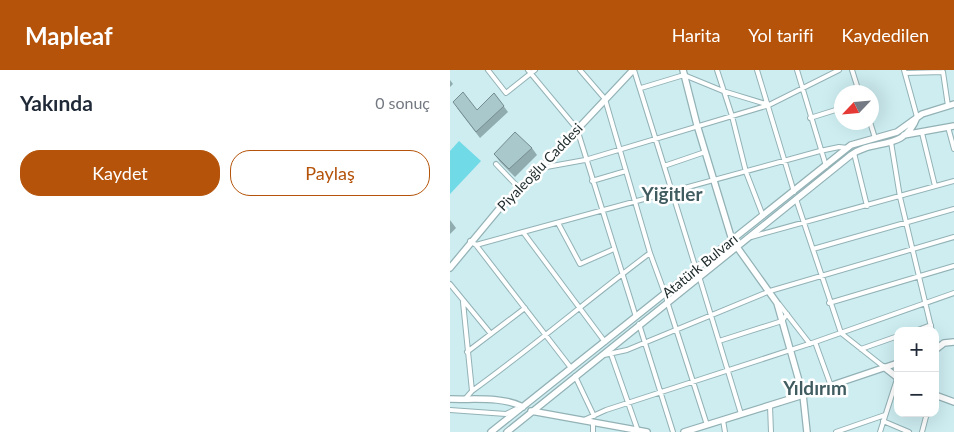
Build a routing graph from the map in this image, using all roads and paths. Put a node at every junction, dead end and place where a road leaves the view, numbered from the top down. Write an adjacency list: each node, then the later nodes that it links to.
1 (488, 70): 9 (street)
2 (580, 70): 17 (street)
3 (634, 70): 14 (street); 17 (main road, Piyaleoğlu Caddesi)
4 (717, 70): 16 (street)
5 (757, 70): 18 (street)
6 (797, 70): 15 (street)
7 (839, 70): 15 (street)
8 (852, 70): 13 (street)
9 (531, 71): 26 (street)
10 (904, 71): 11 (street); 22 (street)
11 (943, 71): 19 (street)
12 (683, 73): 14 (street); 16 (street); 24 (main road)
13 (857, 85)
14 (641, 88): 31 (street)
15 (803, 88): 18 (street); 23 (street)
16 (723, 91): 18 (street); 21 (street)
17 (605, 99): 26 (main road, Piyaleoğlu Caddesi); 36 (street)
18 (769, 105): 21 (street); 41 (street)
19 (951, 105): 22 (main road, Atatürk Bulvarı)
20 (834, 110): 23 (street)
21 (732, 116): 24 (street); 47 (street)
22 (917, 117): 28 (main road, Atatürk Bulvarı); 30 (main road)
23 (810, 118): 37 (street)
24 (697, 125): 31 (street); 38 (main road)
25 (951, 127): 29 (main road, Atatürk Bulvarı); 35 (street)
26 (577, 129): 40 (street); 45 (main road, Piyaleoğlu Caddesi)
27 (873, 130): 32 (street)
28 (899, 131): 30 (main road); 32 (main road, Atatürk Bulvarı)
29 (922, 133): 30 (main road, Atatürk Bulvarı); 52 (street)
30 (904, 136): 33 (main road, Atatürk Bulvarı)
31 (655, 138): 36 (street); 43 (street)
32 (876, 138): 34 (main road, Atatürk Bulvarı)
33 (891, 142): 39 (main road, Atatürk Bulvarı); 56 (street)
34 (848, 148): 37 (street); 39 (main road); 44 (main road, Atatürk Bulvarı)
35 (954, 148)
36 (619, 149): 40 (street); 46 (street)
37 (820, 151): 41 (street); 44 (street)
38 (705, 152): 43 (street); 49 (main road)
39 (854, 153): 48 (main road, Atatürk Bulvarı); 59 (street)
40 (585, 160): 45 (street); 51 (street)
41 (784, 161): 47 (street); 55 (street)
42 (496, 164): 53 (street)
43 (664, 166): 54 (street)
44 (826, 166): 48 (main road); 55 (main road, Atatürk Bulvarı)
45 (541, 168): 53 (main road, Piyaleoğlu Caddesi)
46 (626, 172): 51 (street); 58 (street)
47 (746, 172): 49 (street); 62 (street)
48 (830, 172): 57 (main road, Atatürk Bulvarı)
49 (714, 179): 54 (street); 69 (main road)
50 (954, 181): 52 (street)
51 (592, 182): 61 (street)
52 (935, 186): 56 (street)
53 (520, 188): 70 (main road, Piyaleoğlu Caddesi)
54 (672, 191): 58 (street); 79 (street)
55 (794, 192): 57 (main road); 62 (main road, Atatürk Bulvarı)
56 (900, 197): 59 (street); 63 (street)
57 (796, 199): 62 (main road, Atatürk Bulvarı); 65 (street)
58 (635, 202): 61 (street); 76 (street)
59 (867, 206): 65 (street)
60 (954, 209): 63 (street)
61 (602, 211): 64 (street); 74 (street)
62 (764, 219): 68 (main road, Atatürk Bulvarı); 69 (main road, Atatürk Bulvarı)
63 (906, 222): 73 (street); 75 (street)
64 (558, 223): 66 (street); 74 (street)
65 (805, 224): 68 (street); 75 (street)
66 (523, 232): 71 (street); 93 (street)
67 (954, 237): 73 (street)
68 (745, 238): 72 (main road, Atatürk Bulvarı)
69 (732, 240): 72 (main road); 79 (main road, Atatürk Bulvarı)
70 (470, 241): 71 (street); 78 (main road, Piyaleoğlu Caddesi)
71 (476, 245): 94 (street)
72 (735, 246): 83 (main road, Atatürk Bulvarı); 85 (main road)
73 (912, 248): 81 (street); 82 (street)
74 (614, 249): 80 (street)
75 (812, 250): 81 (street)
76 (650, 253): 80 (street); 87 (street)
77 (954, 266): 82 (street)
78 (450, 268)
79 (696, 269): 83 (main road); 87 (main road, Atatürk Bulvarı)
80 (623, 273): 93 (street); 96 (street)
81 (820, 275): 85 (street); 92 (street)
82 (919, 275): 90 (street); 92 (street)
83 (698, 276): 88 (main road, Atatürk Bulvarı); 97 (street)
84 (450, 284): 89 (street)
85 (770, 291): 91 (main road); 97 (street)
86 (954, 293): 90 (street)
87 (665, 294): 88 (main road); 96 (main road, Atatürk Bulvarı)
88 (667, 301): 99 (main road, Atatürk Bulvarı); 102 (street)
89 (463, 302): 104 (street); 116 (street)
90 (926, 302): 100 (street); 103 (street)
91 (777, 303): 95 (street); 98 (main road)
92 (829, 303): 103 (street)
93 (581, 307): 105 (street); 107 (street)
94 (525, 308): 104 (street); 105 (street)
95 (787, 314): 98 (street); 112 (street)
96 (636, 316): 99 (main road); 107 (main road, Atatürk Bulvarı)
97 (712, 316): 102 (street); 108 (street)
98 (782, 321): 108 (street); 115 (main road)
99 (639, 324): 111 (street); 117 (main road, Atatürk Bulvarı)
100 (931, 325): 101 (street)
101 (926, 327)
102 (676, 329): 111 (street); 124 (street)
103 (840, 333): 109 (street); 114 (street)
104 (491, 334): 116 (street)
105 (546, 334): 120 (street); 127 (street)
106 (894, 337): 114 (street)
107 (605, 342): 117 (main road); 120 (main road, Atatürk Bulvarı)
108 (720, 342): 121 (street)
109 (815, 342): 112 (street); 125 (street)
110 (954, 342): 113 (main road)
111 (644, 343): 117 (street); 128 (street)
112 (810, 344): 115 (street)
113 (939, 347)
114 (861, 349): 119 (street)
115 (791, 350): 121 (street); 129 (main road)
116 (468, 352): 127 (street)
117 (609, 352): 123 (main road, Atatürk Bulvarı); 134 (street)
118 (894, 364): 119 (main road)
119 (884, 367): 122 (main road); 125 (main road)
120 (571, 368): 123 (main road); 135 (main road, Atatürk Bulvarı)
121 (728, 370): 124 (street); 139 (street)
122 (894, 375)
123 (575, 376): 138 (main road, Atatürk Bulvarı); 141 (street)
124 (693, 381): 128 (street); 147 (street)
125 (831, 386): 129 (main road)
126 (894, 386): 140 (street)
127 (472, 392): 132 (street)
128 (661, 392): 134 (street); 153 (street)
129 (803, 395): 136 (main road); 157 (main road)
130 (939, 396): 133 (main road)
131 (450, 399): 132 (main road)
132 (465, 400): 135 (main road)
133 (954, 402)
134 (629, 403): 141 (street); 149 (street)
135 (523, 406): 137 (street); 150 (main road, Atatürk Bulvarı)
136 (770, 406): 139 (main road); 156 (street)
137 (450, 410)
138 (531, 411): 144 (main road); 148 (main road, Atatürk Bulvarı)
139 (742, 414): 143 (main road)
140 (885, 415): 145 (street); 158 (street)
141 (594, 416): 144 (street)
142 (926, 417): 161 (street)
143 (723, 420): 147 (main road); 155 (street)
144 (582, 421): 146 (main road)
145 (883, 421): 159 (street); 160 (street)
146 (593, 423): 149 (main road); 151 (street)
147 (707, 425): 154 (main road)
148 (509, 431)
149 (638, 431): 152 (main road)
150 (491, 432)
151 (593, 432)
152 (647, 432)
153 (673, 432)
154 (684, 432)
155 (725, 432)
156 (772, 432)
157 (807, 432)
158 (836, 432)
159 (880, 432)
160 (909, 432)
161 (922, 432)

